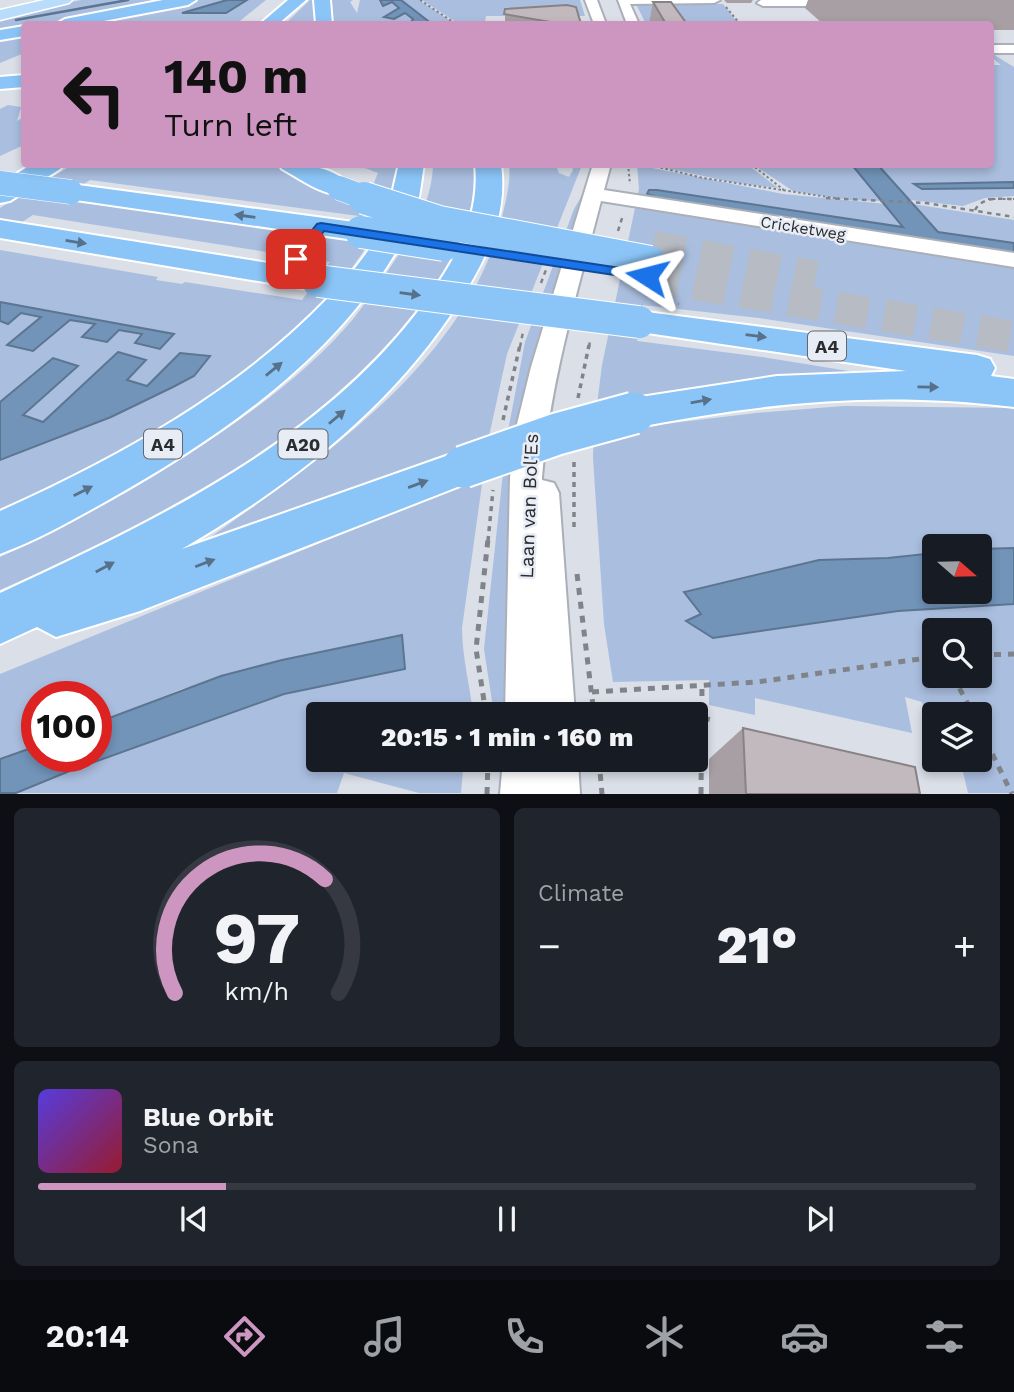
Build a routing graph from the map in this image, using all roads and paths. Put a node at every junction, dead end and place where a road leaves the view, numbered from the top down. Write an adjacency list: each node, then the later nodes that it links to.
1 (50, 0): 14 (main road)
2 (64, 0): 14 (main road)
3 (188, 0): 15 (highway)
4 (279, 0): 16 (highway)
5 (298, 0): 17 (highway)
6 (323, 0): 18 (highway)
7 (420, 0): 19 (path)
8 (592, 0): 20 (street)
9 (714, 0): 21 (street)
10 (720, 0): 22 (path)
11 (762, 2): 12 (street); 23 (street)
12 (814, 2): 13 (street)
13 (855, 3)
14 (0, 13)
15 (80, 21)
16 (268, 21)
17 (270, 21)
18 (324, 21)
19 (452, 21)
20 (599, 21)
21 (632, 21)
22 (738, 21)
23 (781, 21)
24 (21, 34): 25 (highway)
25 (0, 37)
26 (994, 49): 27 (street)
27 (1014, 49)
28 (21, 81): 29 (highway)
29 (0, 82)
30 (44, 168): 40 (highway)
31 (306, 168): 37 (highway, A4)
32 (411, 168): 52 (highway, A4, one-way to 32)
33 (488, 168): 53 (highway, A20, one-way to 33)
34 (662, 168): 39 (path)
35 (756, 168): 39 (path)
36 (8, 169): 44 (highway, A4, one-way to 36, bridge)
37 (335, 176): 48 (highway, A4); 48 (highway, A4, bridge)
38 (604, 180): 46 (street, Cricketweg); 60 (street, Laan van Bol'Es); 61 (street, Laan van Bol'Es)
39 (788, 193): 42 (path)
40 (0, 195)
41 (1014, 199): 42 (path)
42 (975, 210): 43 (path)
43 (1014, 217)
44 (321, 227): 47 (street); 48 (highway, A4, bridge)
45 (4, 230): 47 (highway, A4, one-way to 47)
46 (1014, 260)
47 (284, 275): 48 (highway, A4, one-way to 48, bridge)
48 (646, 281): 49 (path); 50 (highway, A4, one-way to 50)
49 (691, 306)
50 (1014, 373)
51 (1014, 393): 54 (highway, one-way to 51, bridge)
52 (0, 533)
53 (0, 619)
54 (0, 628)
55 (1014, 654): 56 (path)
56 (992, 655)
57 (922, 659): 58 (path)
58 (702, 685): 59 (path); 62 (path)
59 (592, 692)
60 (526, 702)
61 (553, 702)
62 (702, 702)
63 (708, 719): 64 (path)
64 (715, 721)
65 (992, 753): 76 (path)
66 (488, 772): 71 (path)
67 (524, 772): 72 (street)
68 (557, 772): 73 (street)
69 (600, 772): 74 (path)
70 (701, 772): 75 (path)
71 (487, 793)
72 (522, 793)
73 (558, 793)
74 (601, 793)
75 (701, 793)
76 (1012, 793)

